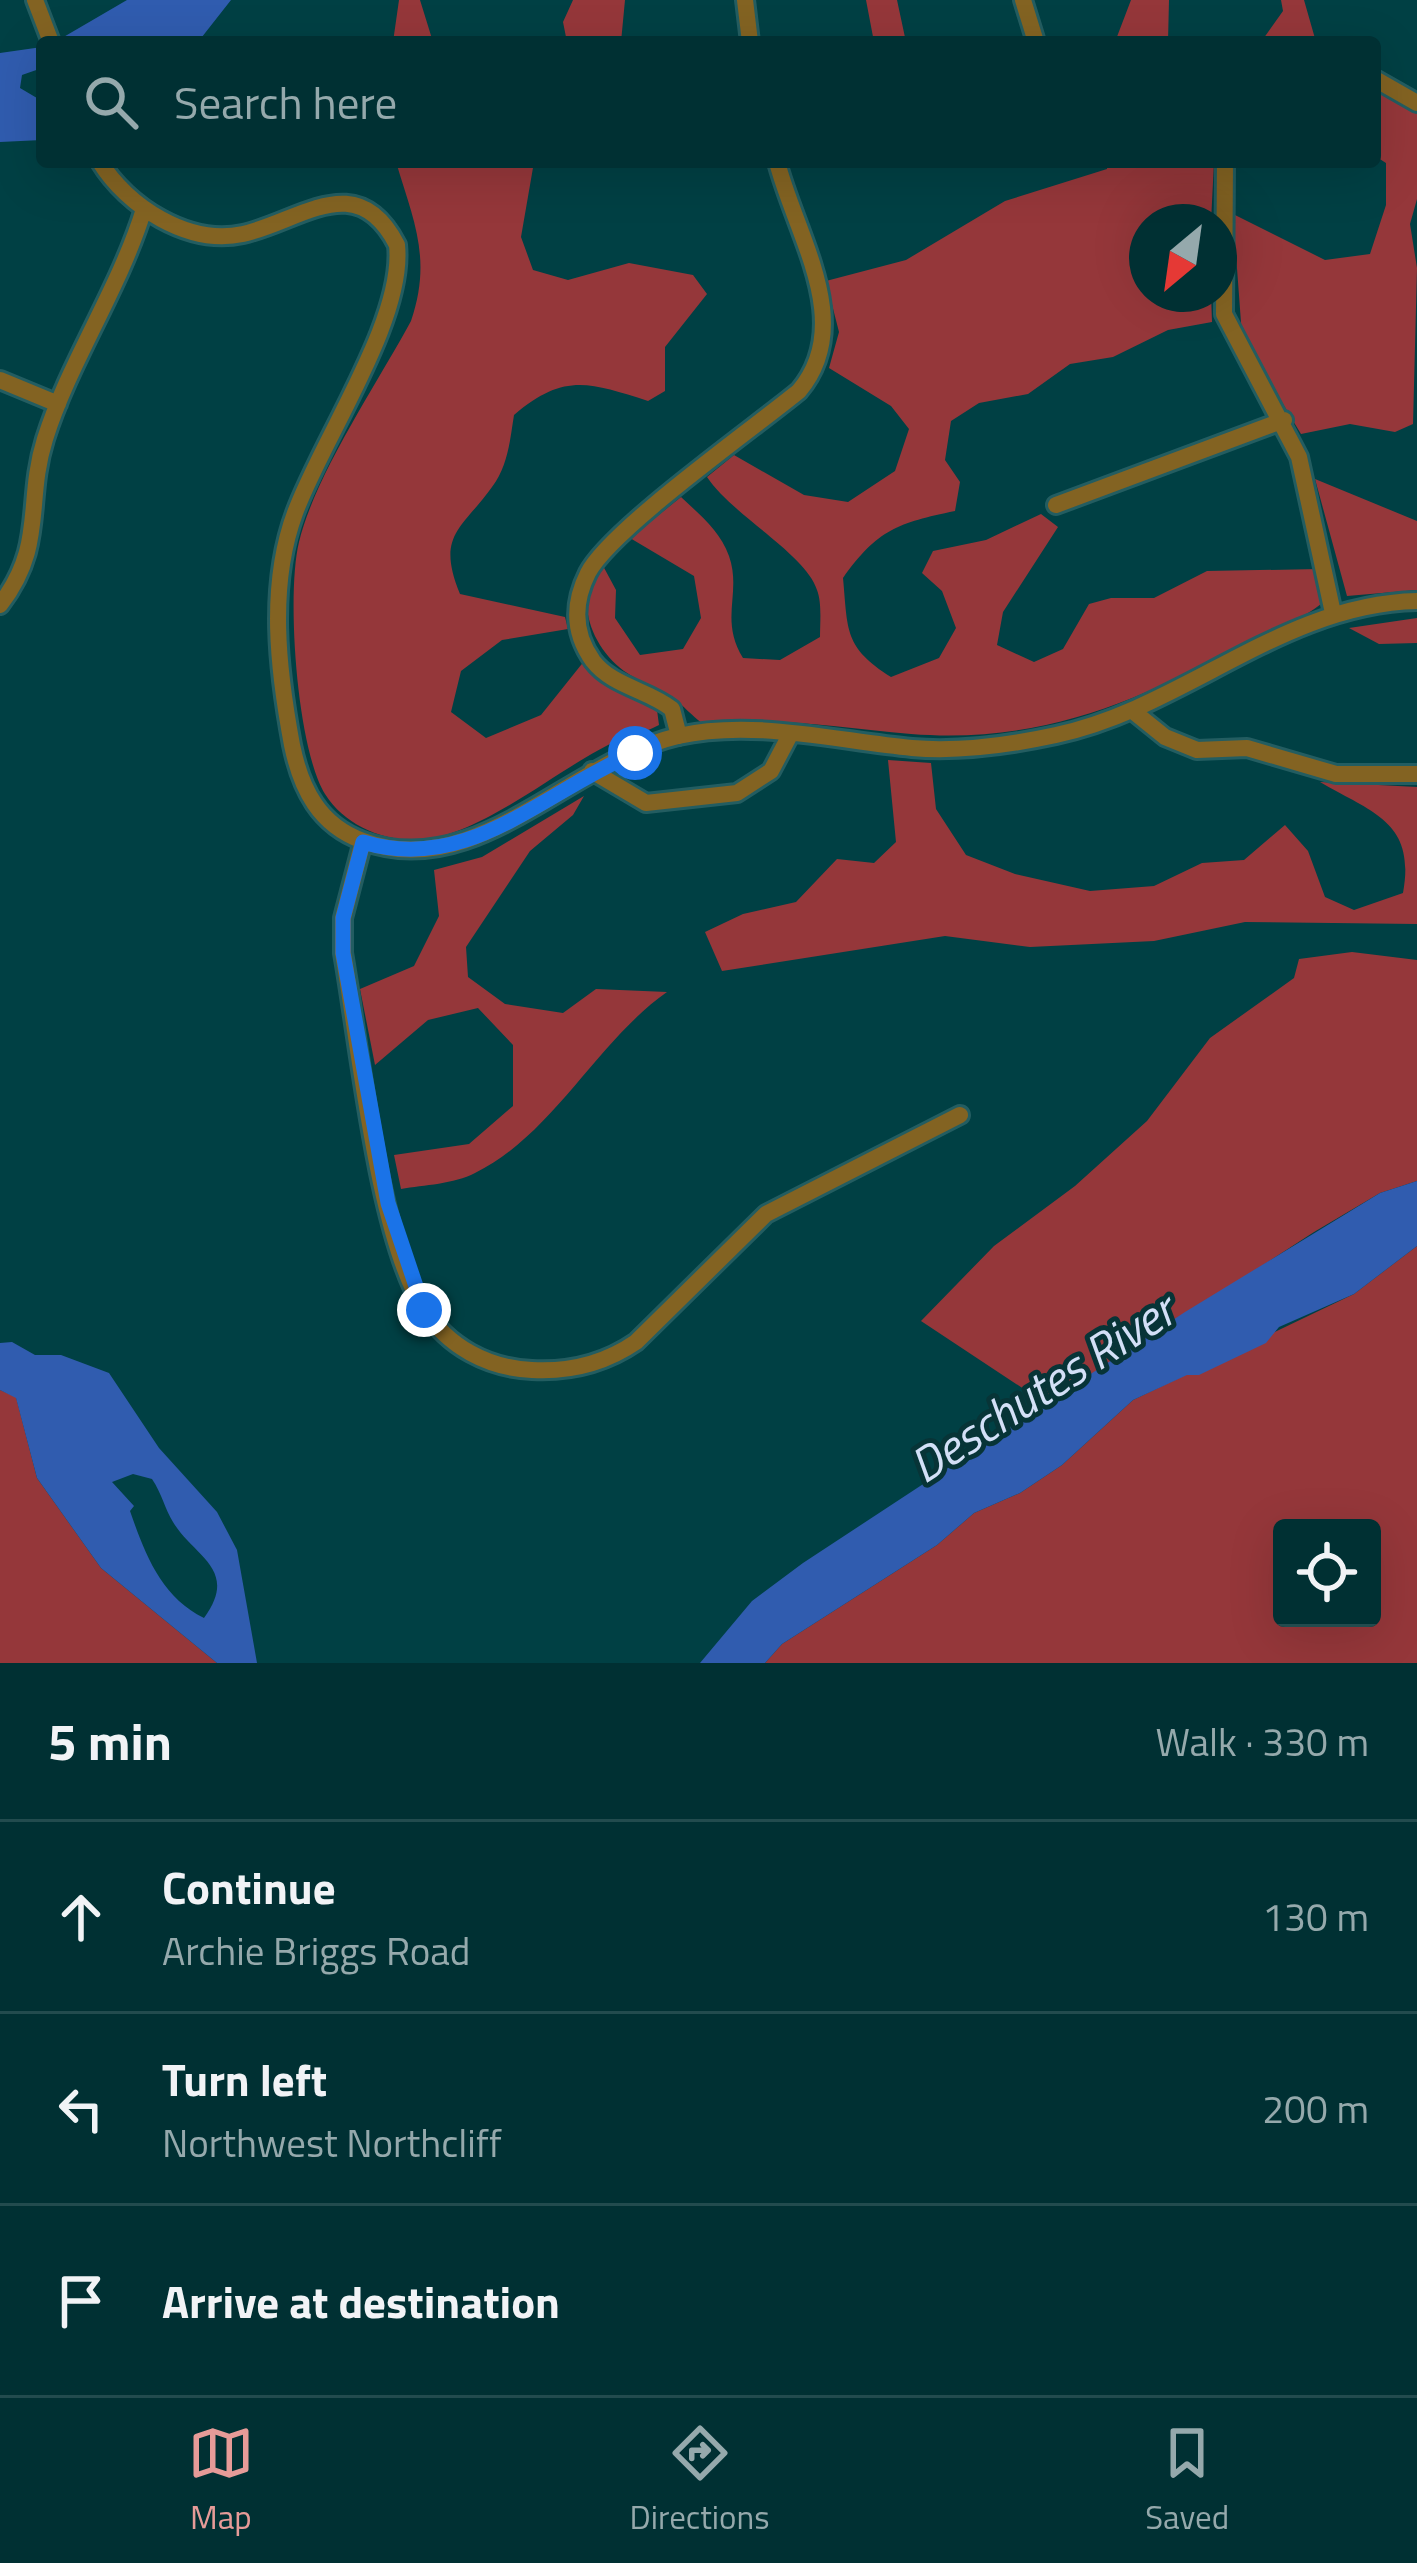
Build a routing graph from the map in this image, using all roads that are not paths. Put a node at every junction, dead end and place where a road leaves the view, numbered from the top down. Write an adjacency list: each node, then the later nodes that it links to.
1 (745, 0): 5 (street)
2 (1023, 0): 6 (street)
3 (36, 4): 4 (street)
4 (49, 36)
5 (749, 36)
6 (1034, 36)
7 (1381, 82): 8 (street)
8 (1417, 103)
9 (106, 168): 12 (street)
10 (779, 168): 22 (street)
11 (1225, 168): 15 (street)
12 (144, 209): 14 (street); 25 (street)
13 (0, 380): 14 (street)
14 (58, 404): 18 (street)
15 (1284, 420): 16 (street); 19 (street)
16 (1056, 505)
17 (1417, 601): 19 (street)
18 (0, 605)
19 (1333, 613): 20 (street)
20 (1134, 712): 21 (street); 24 (street)
21 (791, 734): 22 (street); 23 (street)
22 (679, 736): 23 (street)
23 (592, 771): 25 (street)
24 (1417, 774)
25 (363, 842): 26 (street)
26 (959, 1115)

